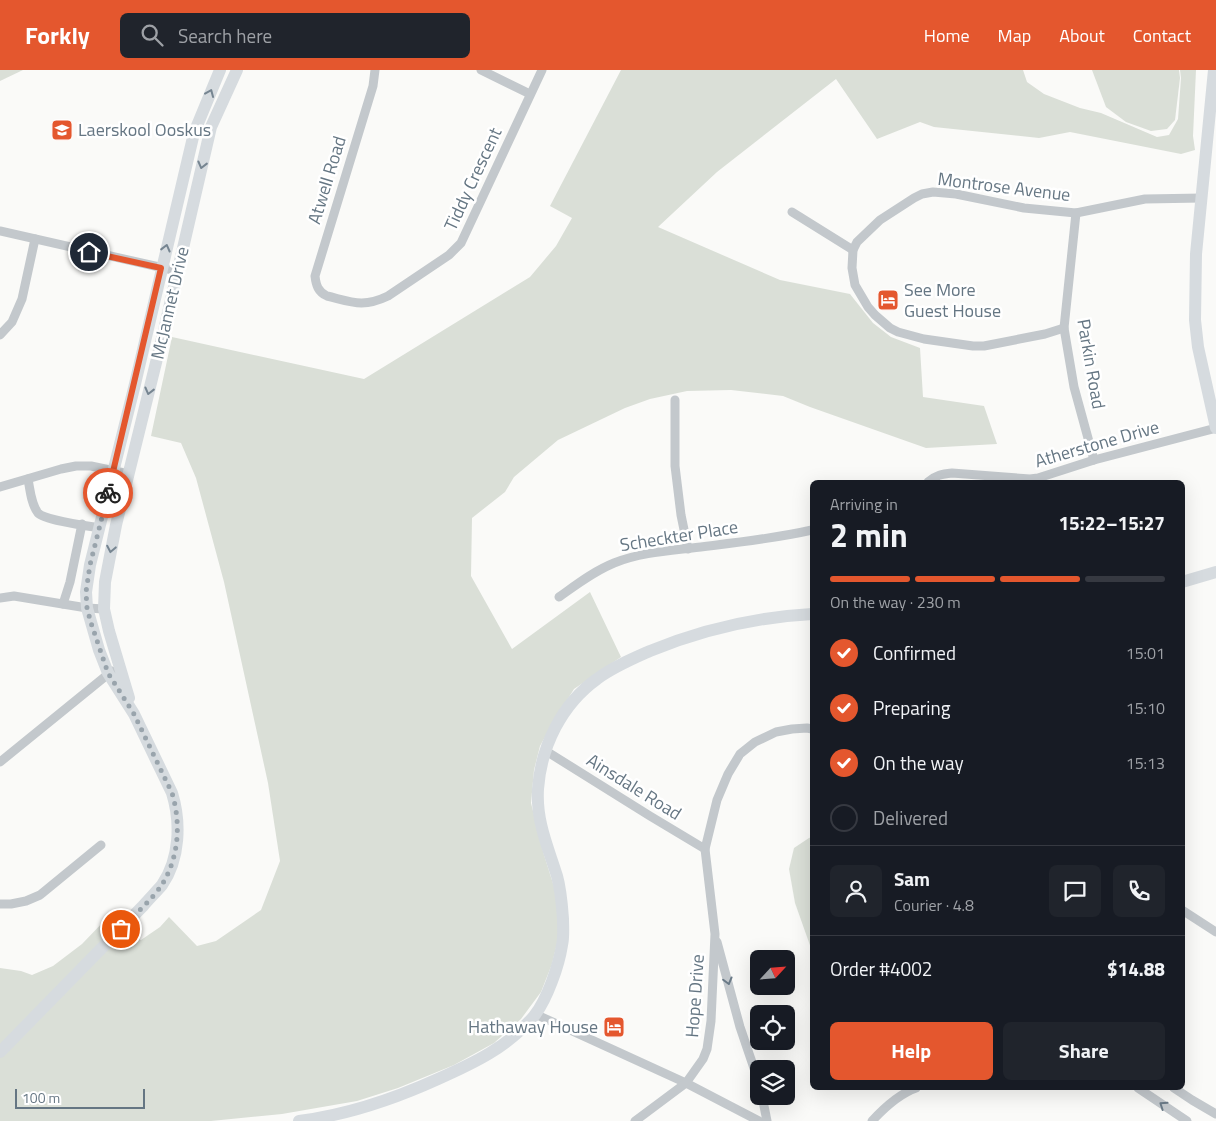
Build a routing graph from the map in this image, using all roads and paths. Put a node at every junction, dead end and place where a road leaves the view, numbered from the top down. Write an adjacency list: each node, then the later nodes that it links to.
1 (220, 70): 14 (street, McJannet Drive, one-way to 1)
2 (237, 70): 15 (street, McJannet Drive, one-way to 15)
3 (375, 70): 16 (street, Atwell Road)
4 (482, 70): 7 (street)
5 (542, 70): 7 (street, Tiddy Crescent)
6 (1214, 70): 8 (street)
7 (530, 94): 16 (street, Tiddy Crescent)
8 (1202, 198): 10 (street, Montrose Avenue); 20 (street)
9 (792, 212): 13 (street)
10 (1076, 213): 13 (street, Montrose Avenue); 17 (street, Parkin Road)
11 (0, 231): 12 (street)
12 (35, 239): 14 (street); 18 (street)
13 (853, 250): 17 (street)
14 (161, 268): 15 (street); 22 (street, McJannet Drive)
15 (177, 271): 23 (street, McJannet Drive, one-way to 23)
16 (327, 296)
17 (1064, 328): 21 (street, Parkin Road)
18 (0, 335)
19 (675, 400): 30 (street)
20 (1216, 428): 21 (street, Atherstone Drive)
21 (1094, 460): 25 (street, Atherstone Drive)
22 (114, 470): 23 (street); 24 (street); 28 (street, McJannet Drive)
23 (129, 474): 37 (street, McJannet Drive, one-way to 37)
24 (28, 478): 26 (street); 27 (street)
25 (930, 480)
26 (0, 487)
27 (82, 524): 28 (street); 35 (street)
28 (100, 528): 36 (street, McJannet Drive)
29 (810, 530): 30 (street, Scheckter Place)
30 (688, 549): 33 (street, Scheckter Place)
31 (1216, 572): 32 (street)
32 (1185, 581)
33 (559, 597)
34 (0, 598): 35 (street)
35 (63, 604): 36 (street)
36 (87, 608): 37 (street); 40 (street, McJannet Drive)
37 (104, 609): 39 (street, McJannet Drive)
38 (810, 614): 43 (street)
39 (120, 666): 40 (street); 41 (street, McJannet Drive)
40 (108, 673): 41 (street, McJannet Drive); 44 (street)
41 (134, 714): 52 (street, McJannet Drive)
42 (810, 729): 46 (street, Hope Drive)
43 (546, 751): 46 (street, Ainsdale Road); 51 (street)
44 (0, 762)
45 (101, 845): 47 (street)
46 (706, 849): 50 (street, Hope Drive)
47 (0, 904)
48 (1185, 912): 49 (street)
49 (1216, 932)
50 (715, 934): 53 (street, Hope Drive, one-way to 53); 54 (street, Hope Drive)
51 (535, 1014): 54 (street); 60 (street)
52 (0, 1052)
53 (751, 1060)
54 (686, 1082): 61 (street, Hope Drive); 62 (street)
55 (912, 1090): 64 (street)
56 (1141, 1090): 65 (street, one-way to 56)
57 (1177, 1090): 59 (street)
58 (763, 1105): 63 (street)
59 (1216, 1114)
60 (299, 1121)
61 (635, 1121)
62 (759, 1121)
63 (766, 1121)
64 (872, 1121)
65 (1187, 1121)

